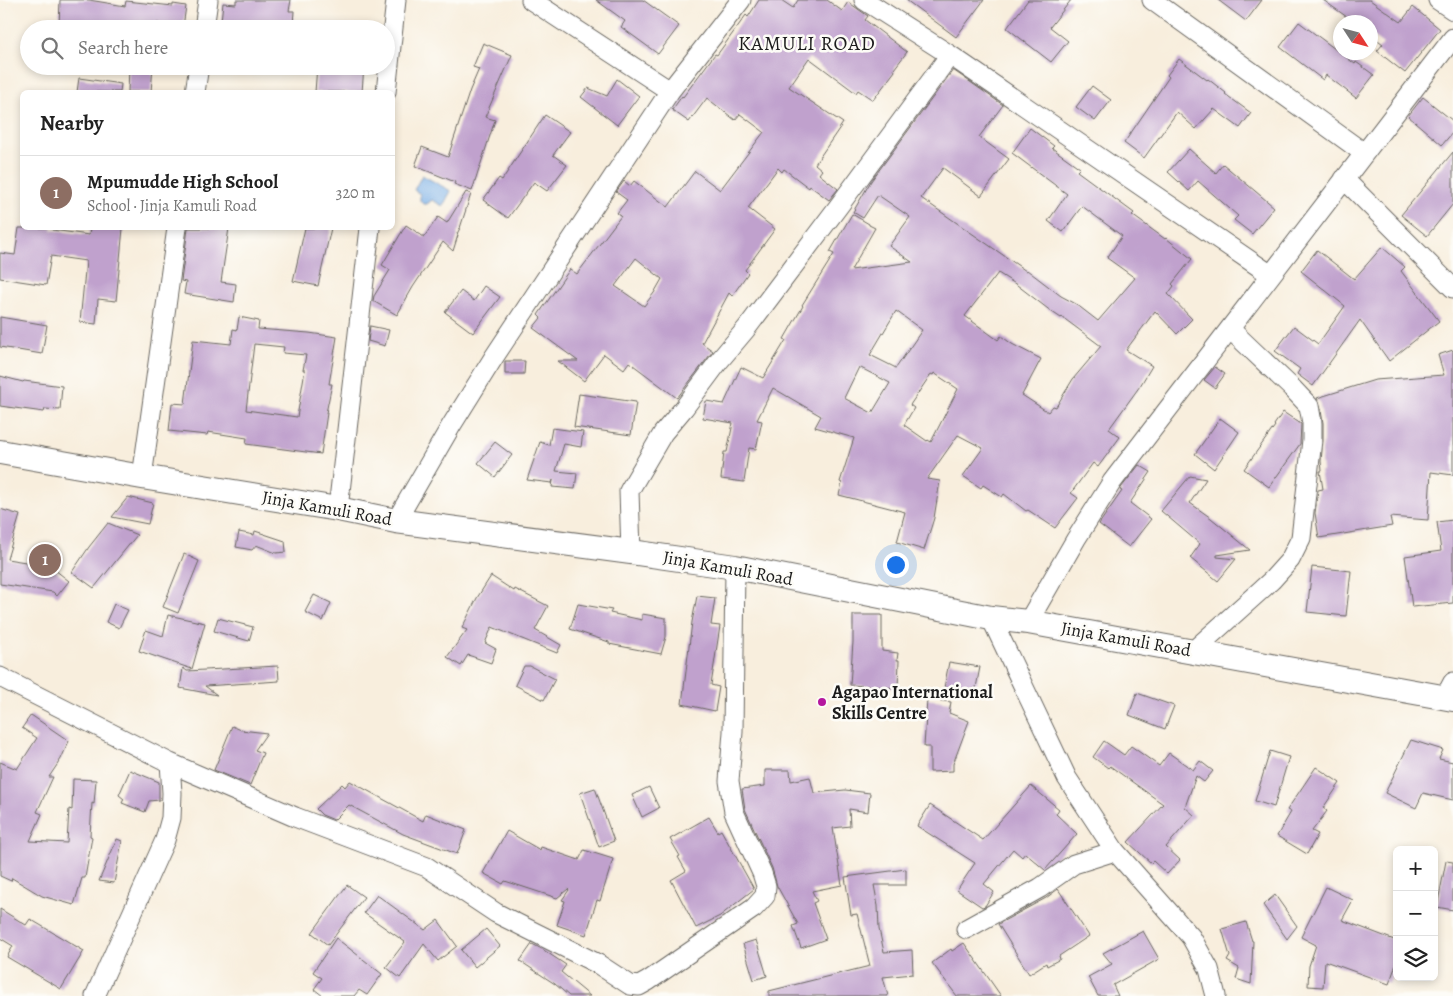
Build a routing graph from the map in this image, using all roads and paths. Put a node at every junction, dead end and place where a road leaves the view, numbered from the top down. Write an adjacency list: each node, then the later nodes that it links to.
1 (208, 0): 9 (street)
2 (396, 0): 10 (street)
3 (531, 0): 17 (street)
4 (741, 0): 17 (street)
5 (864, 0): 12 (street)
6 (1152, 0): 18 (street)
7 (1438, 0): 8 (street)
8 (1453, 10)
9 (205, 20)
10 (394, 20)
11 (1453, 38): 18 (street)
12 (950, 54): 22 (street); 29 (street)
13 (198, 75): 15 (street)
14 (388, 75): 16 (street)
15 (196, 90)
16 (386, 90)
17 (670, 91): 28 (street)
18 (1364, 153): 19 (street)
19 (1344, 179): 22 (street); 23 (street)
20 (177, 230): 26 (street)
21 (370, 230): 27 (street)
22 (1271, 275): 24 (street)
23 (1453, 288)
24 (1230, 329): 32 (street); 33 (street)
25 (0, 452): 26 (main road, Jinja Kamuli Road)
26 (142, 477): 27 (main road, Jinja Kamuli Road)
27 (338, 509): 28 (main road, Jinja Kamuli Road)
28 (396, 521): 29 (main road, Jinja Kamuli Road)
29 (631, 552): 30 (main road, Jinja Kamuli Road)
30 (734, 568): 31 (main road, Jinja Kamuli Road); 39 (street)
31 (991, 618): 32 (main road, Jinja Kamuli Road); 37 (street)
32 (1028, 622): 33 (main road, Jinja Kamuli Road)
33 (1193, 651): 35 (main road, Jinja Kamuli Road)
34 (0, 677): 36 (street)
35 (1450, 693)
36 (170, 763): 39 (street); 40 (street)
37 (1115, 852): 38 (street); 41 (street)
38 (966, 929)
39 (627, 990)
40 (95, 996)
41 (1216, 996)

